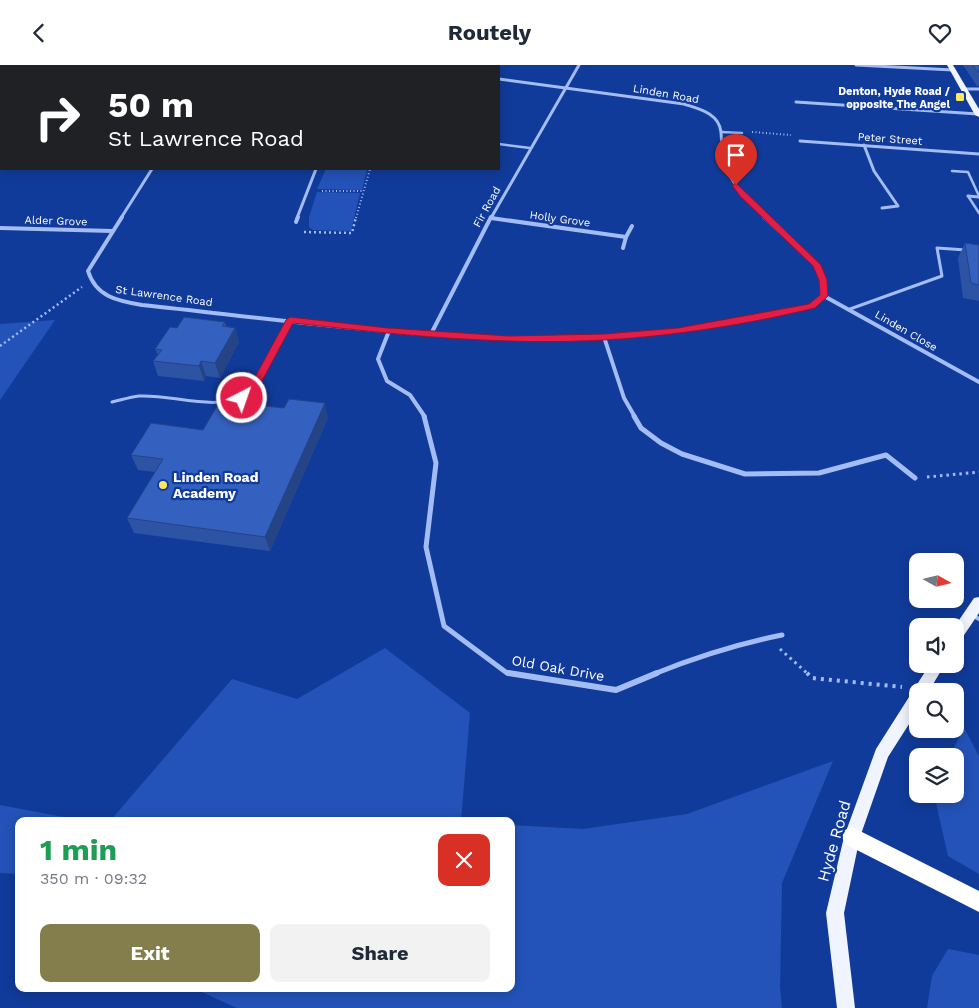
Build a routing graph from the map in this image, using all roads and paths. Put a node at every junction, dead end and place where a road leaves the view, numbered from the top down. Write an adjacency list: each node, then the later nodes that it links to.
1 (579, 65): 5 (street, Fir Road)
2 (856, 65): 3 (street)
3 (951, 67): 6 (main road)
4 (500, 79): 5 (street, Linden Road)
5 (565, 87): 10 (street, Linden Road); 15 (street, Fir Road)
6 (965, 89): 7 (street); 9 (main road)
7 (979, 89)
8 (796, 102): 9 (street)
9 (979, 115)
10 (721, 132): 11 (lane); 36 (street, Linden Road)
11 (742, 133): 12 (path)
12 (800, 141): 14 (street, Peter Street)
13 (500, 144): 15 (lane)
14 (864, 145): 16 (street, Peter Street); 25 (street)
15 (530, 149): 27 (street, Fir Road)
16 (979, 154)
17 (151, 170): 31 (street)
18 (316, 170): 21 (street)
19 (370, 170): 22 (path)
20 (952, 171): 24 (lane)
21 (308, 190): 22 (path); 28 (street)
22 (363, 191): 28 (path)
23 (968, 197): 24 (street); 26 (lane)
24 (979, 197)
25 (882, 208)
26 (979, 213)
27 (491, 218): 32 (street, Holly Grove); 40 (street, Fir Road)
28 (296, 222)
29 (632, 226): 32 (street)
30 (0, 228): 31 (street, Alder Grove)
31 (112, 231): 35 (street)
32 (626, 237): 33 (street)
33 (623, 248)
34 (971, 251): 37 (lane)
35 (90, 281): 38 (street, St Lawrence Road); 42 (path)
36 (824, 296): 37 (street, Linden Close); 41 (street)
37 (850, 309): 43 (street, Linden Close)
38 (290, 320): 39 (street, St Lawrence Road); 44 (lane)
39 (388, 331): 40 (street); 51 (street, Old Oak Drive)
40 (431, 334): 41 (street)
41 (604, 337): 46 (street)
42 (0, 347)
43 (979, 382)
44 (112, 402)
45 (979, 472): 46 (path)
46 (915, 478)
47 (979, 602): 48 (main road)
48 (974, 617): 49 (main road)
49 (964, 628)
50 (782, 635): 51 (street, Old Oak Drive)
51 (770, 638): 52 (path)
52 (909, 691)
53 (909, 709): 54 (main road, Hyde Road)
54 (852, 837): 55 (highway); 56 (main road, Hyde Road)
55 (979, 902)
56 (846, 1008)

